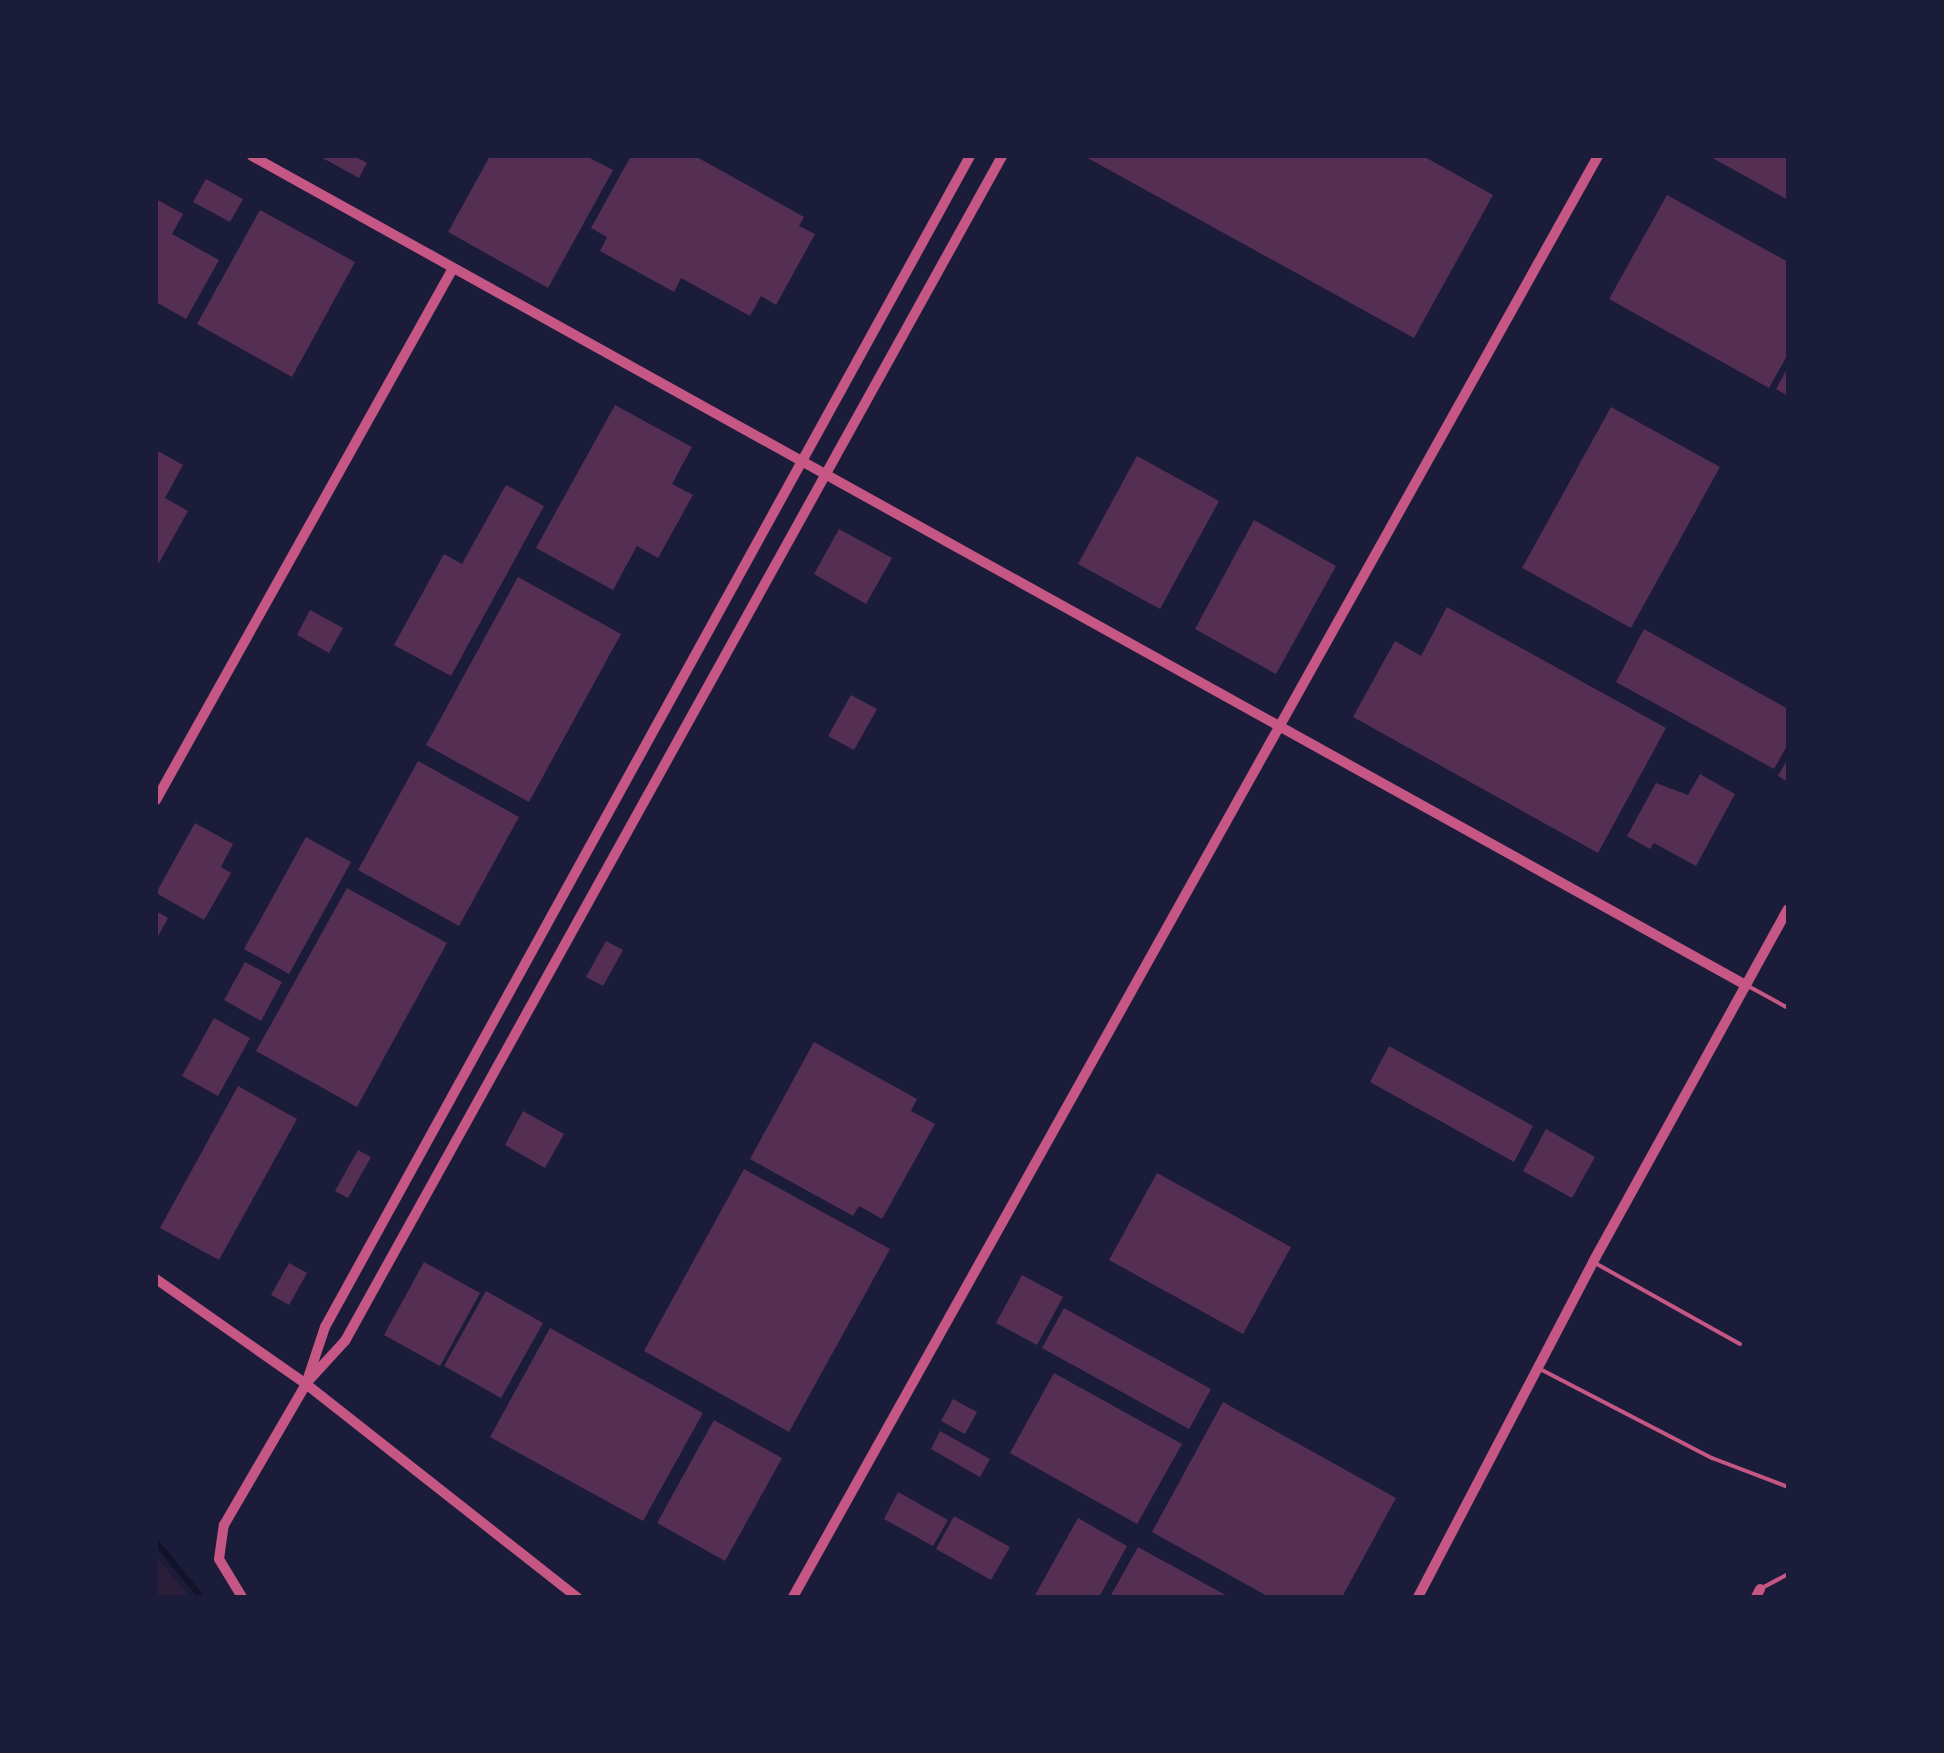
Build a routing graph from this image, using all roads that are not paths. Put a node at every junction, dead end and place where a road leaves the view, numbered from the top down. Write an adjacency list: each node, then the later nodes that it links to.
1 (252, 156): 5 (street)
2 (970, 156): 7 (street)
3 (1002, 156): 8 (street)
4 (1598, 156): 9 (street)
5 (266, 159): 6 (street)
6 (452, 270): 7 (street); 10 (street)
7 (800, 459): 8 (street); 18 (street)
8 (826, 474): 9 (street); 18 (street)
9 (1279, 729): 12 (street); 24 (street)
10 (156, 800)
11 (1788, 909): 12 (street)
12 (1746, 985): 13 (lane); 14 (street)
13 (1788, 1008)
14 (1593, 1262): 16 (lane); 17 (street)
15 (156, 1279): 18 (street)
16 (1740, 1344)
17 (1538, 1368): 19 (lane); 25 (street)
18 (306, 1384): 22 (street); 23 (street)
19 (1788, 1487)
20 (1788, 1574): 21 (lane)
21 (1758, 1593)
22 (242, 1597)
23 (577, 1597)
24 (793, 1597)
25 (1418, 1597)

